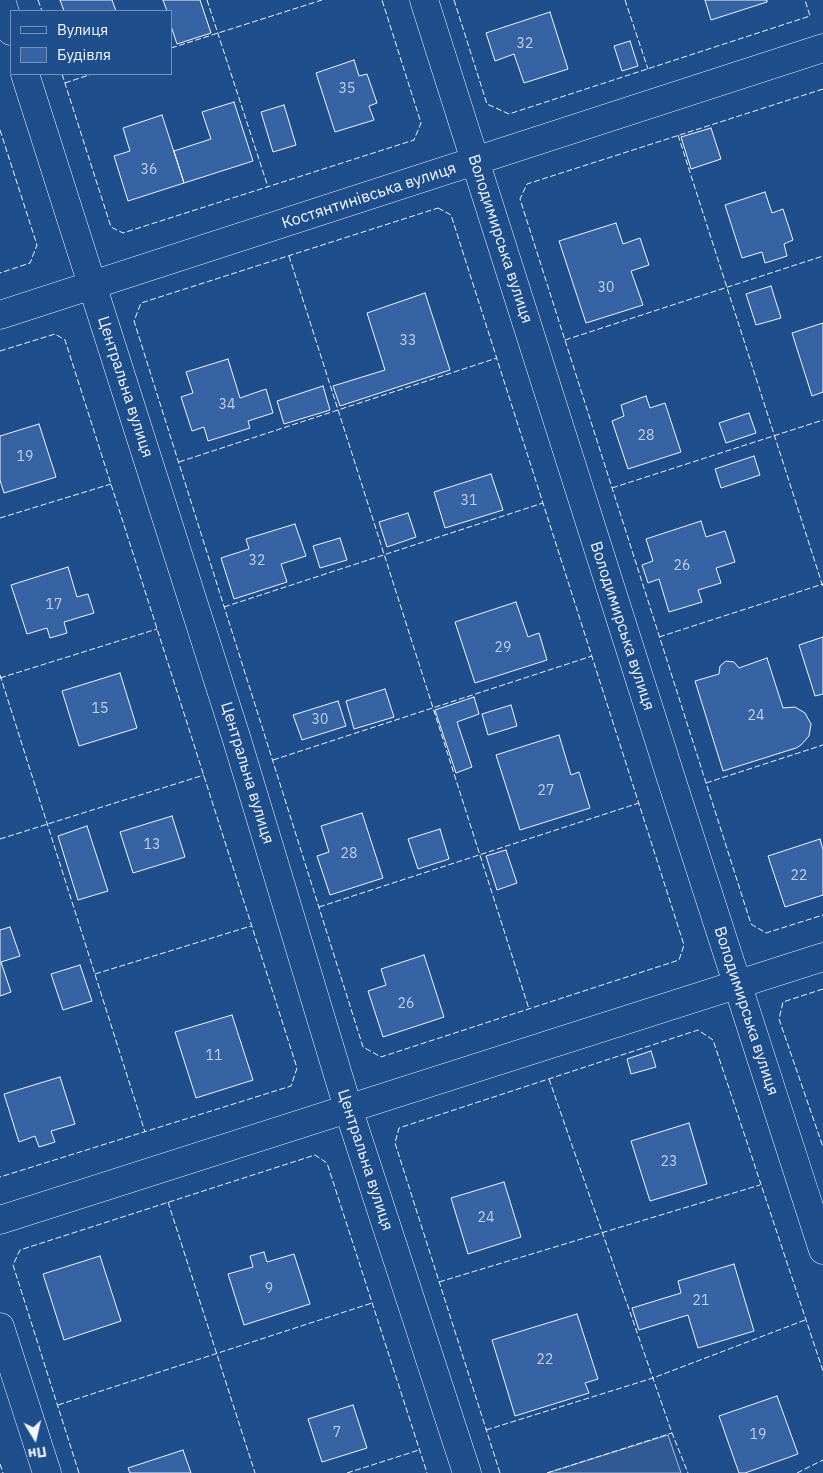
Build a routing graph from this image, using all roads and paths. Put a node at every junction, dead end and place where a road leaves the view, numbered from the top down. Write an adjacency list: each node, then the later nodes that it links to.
1 (2, 0): 3 (street)
2 (424, 0): 6 (street, Володимирська вулиця)
3 (10, 28)
4 (823, 48): 6 (street, Костянтинівська вулиця)
5 (25, 75): 7 (street, Центральна вулиця)
6 (475, 162): 7 (street, Костянтинівська вулиця); 10 (street, Володимирська вулиця)
7 (92, 285): 8 (street, Костянтинівська вулиця); 11 (street, Центральна вулиця)
8 (0, 315)
9 (823, 957): 10 (street)
10 (738, 984): 11 (street); 13 (street, Володимирська вулиця)
11 (348, 1108): 12 (street); 16 (street, Центральна вулиця)
12 (0, 1220)
13 (823, 1250)
14 (0, 1327): 15 (street)
15 (46, 1473)
16 (467, 1473)

